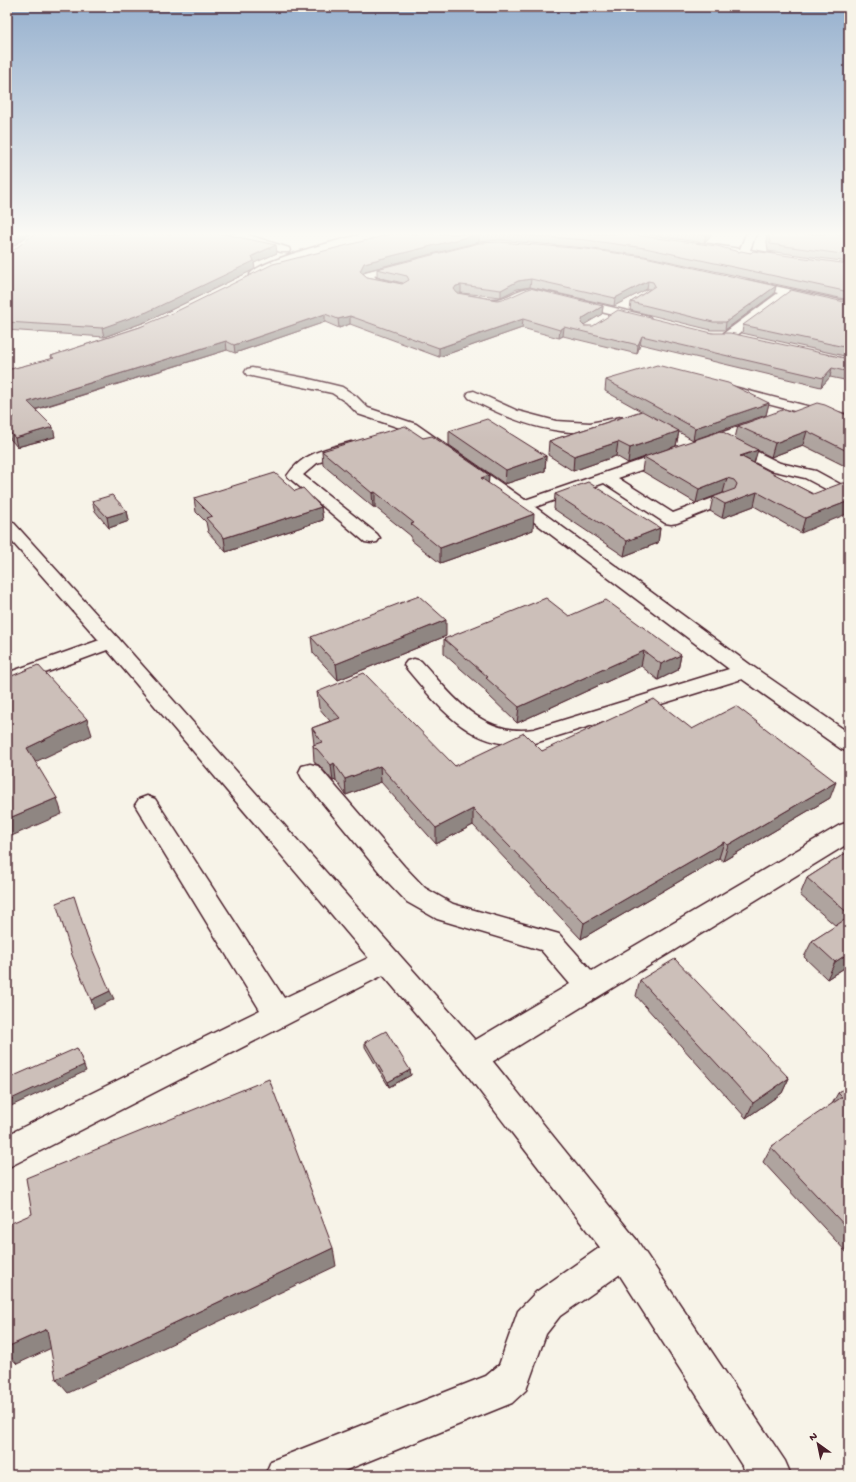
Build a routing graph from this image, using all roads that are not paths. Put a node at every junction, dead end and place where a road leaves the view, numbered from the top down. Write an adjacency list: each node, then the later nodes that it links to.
1 (580, 303): 6 (street)
2 (772, 303): 10 (street)
3 (836, 303): 5 (street)
4 (629, 305): 6 (street)
5 (849, 306)
6 (617, 312): 7 (street); 8 (street)
7 (605, 319)
8 (654, 321)
9 (715, 336): 10 (street)
10 (728, 336): 11 (street)
11 (744, 340)
12 (252, 372): 18 (street)
13 (720, 388): 15 (street)
14 (474, 396): 16 (street)
15 (802, 409): 17 (street); 20 (street)
16 (636, 416)
17 (849, 419)
18 (411, 427): 19 (street); 27 (street)
19 (390, 434)
20 (719, 438): 23 (street); 25 (street)
21 (678, 439): 23 (street)
22 (362, 443): 29 (street)
23 (692, 447): 24 (street)
24 (605, 477): 26 (street); 27 (street)
25 (845, 492)
26 (724, 499)
27 (523, 506): 32 (street)
28 (7, 526): 30 (street)
29 (371, 538)
30 (111, 642): 33 (street); 38 (street)
31 (414, 665): 32 (street)
32 (744, 671): 34 (street)
33 (7, 680)
34 (849, 744)
35 (310, 772): 39 (street)
36 (146, 805): 40 (street)
37 (849, 831): 39 (street)
38 (387, 960): 40 (street); 41 (street)
39 (589, 987): 41 (street)
40 (279, 1015): 42 (street)
41 (472, 1058): 43 (street)
42 (7, 1152)
43 (624, 1251): 44 (street); 45 (street)
44 (285, 1475)
45 (771, 1475)

